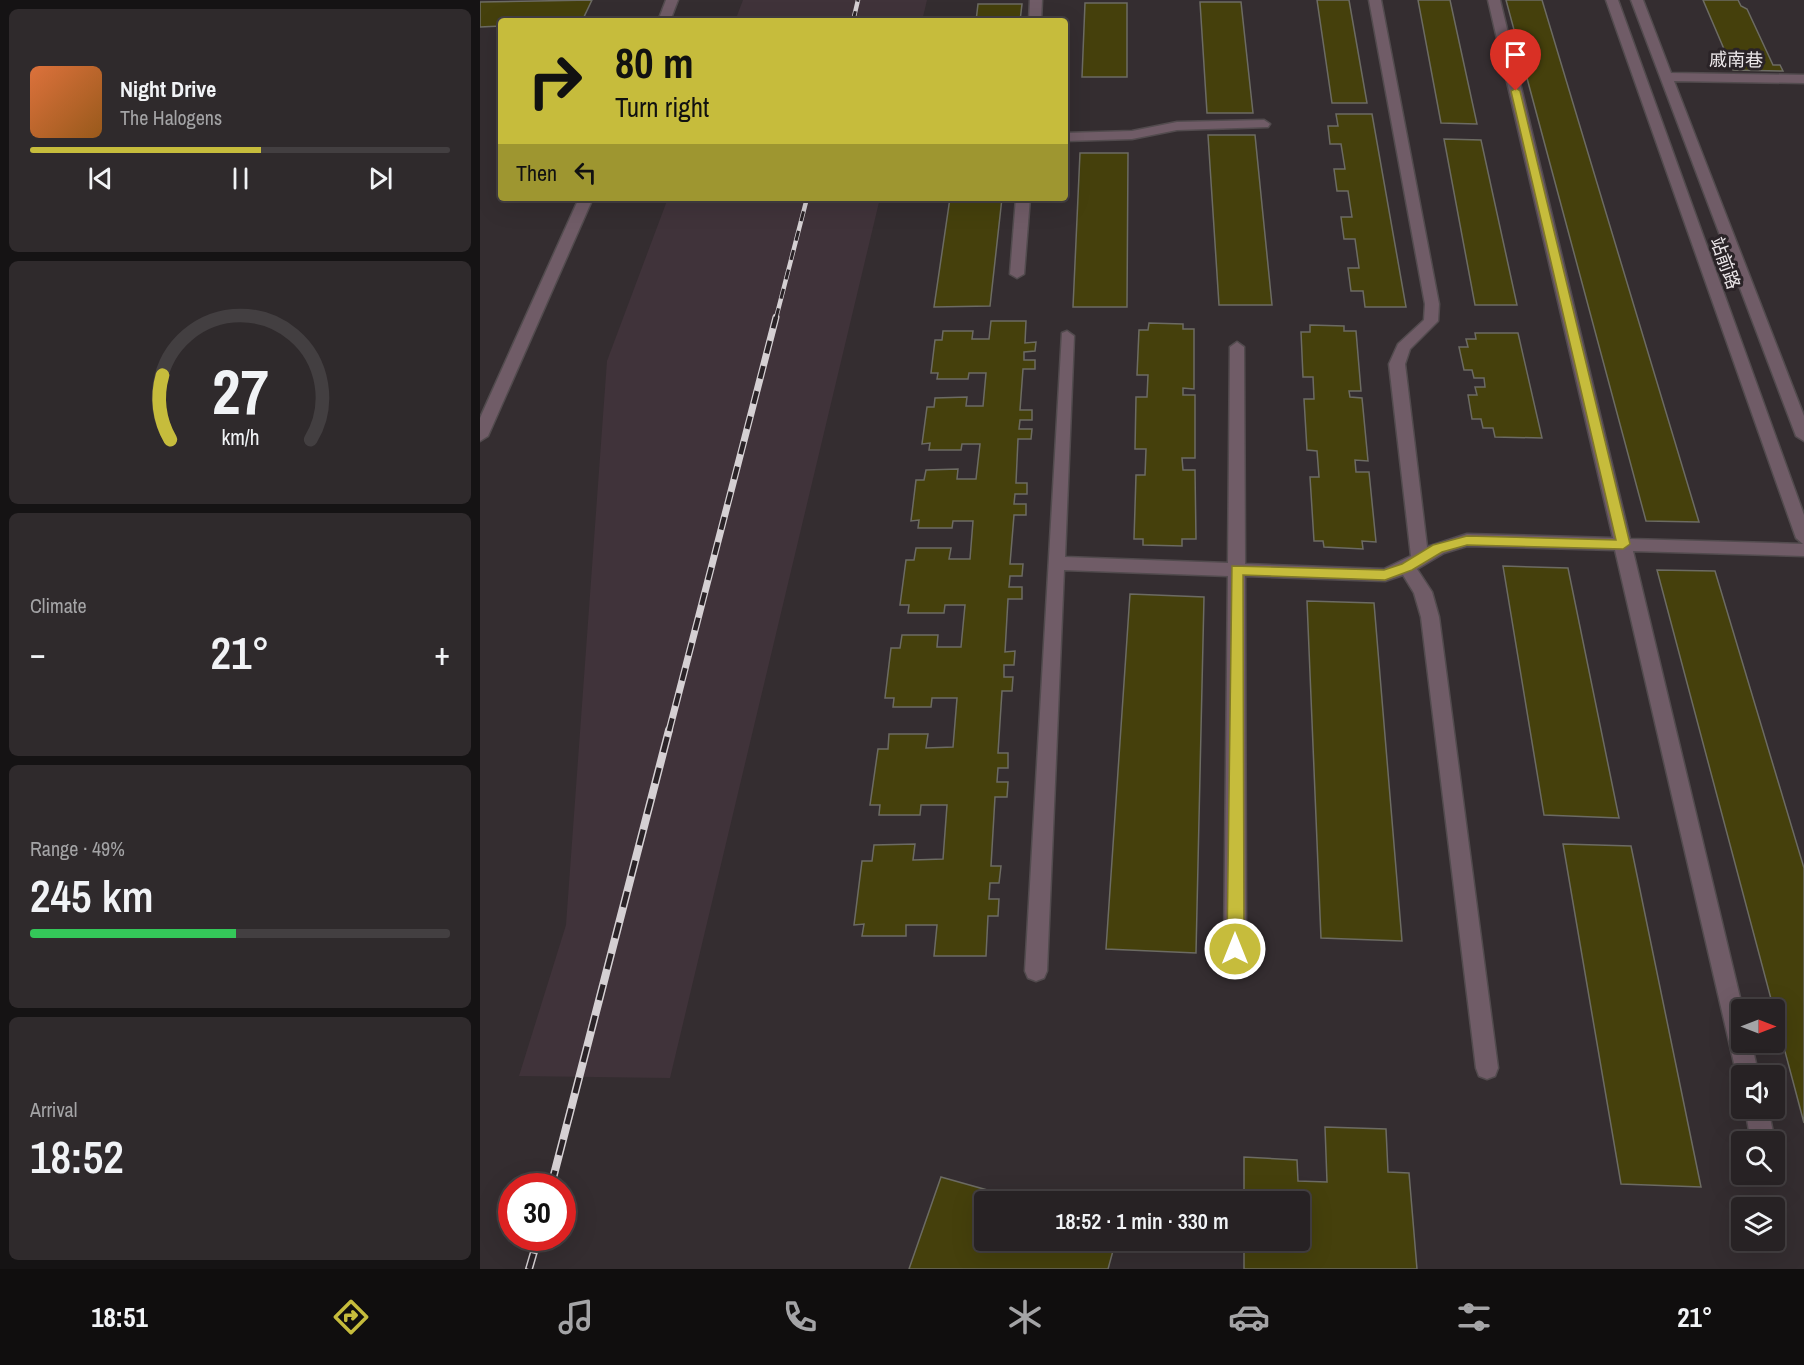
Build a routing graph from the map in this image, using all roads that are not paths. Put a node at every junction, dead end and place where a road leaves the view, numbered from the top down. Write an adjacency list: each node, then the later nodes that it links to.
1 (672, 0): 7 (street)
2 (1036, 0): 8 (street)
3 (1375, 0): 25 (street)
4 (1494, 0): 22 (street)
5 (1612, 0): 21 (street, 站前路)
6 (1637, 0): 9 (street, 站前路)
7 (665, 18)
8 (1035, 18)
9 (1667, 77): 10 (street, 戚南巷); 18 (street, 站前路)
10 (1804, 79)
11 (1264, 124): 12 (street)
12 (1068, 137)
13 (585, 201): 19 (street)
14 (1023, 201): 15 (street)
15 (1017, 274)
16 (1067, 336): 24 (street)
17 (1237, 347): 26 (street)
18 (1797, 402): 20 (street, 站前路)
19 (480, 436)
20 (1804, 436)
21 (1804, 538)
22 (1623, 544): 23 (street); 25 (street); 29 (street)
23 (1804, 550)
24 (1056, 563): 26 (street); 28 (street)
25 (1413, 563): 26 (street); 30 (street)
26 (1237, 570): 27 (street)
27 (1235, 949)
28 (1036, 971)
29 (1745, 1065)
30 (1487, 1068)

